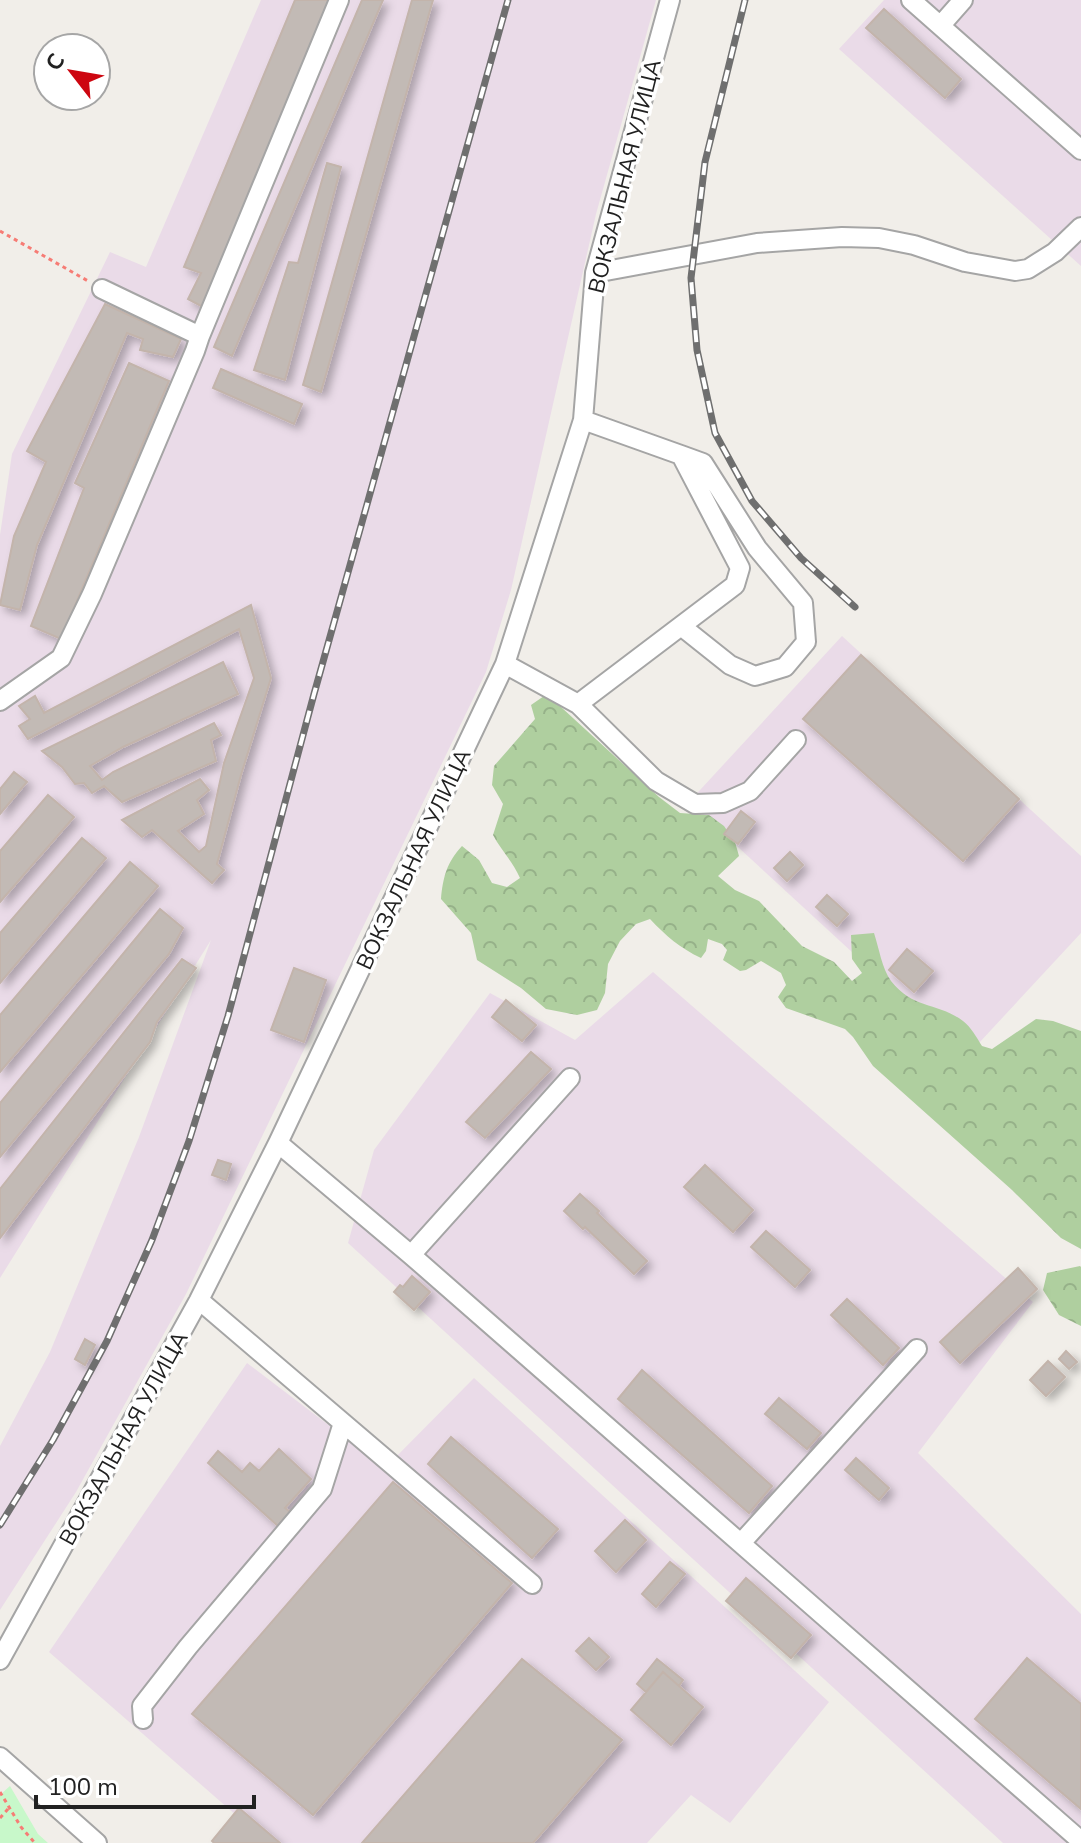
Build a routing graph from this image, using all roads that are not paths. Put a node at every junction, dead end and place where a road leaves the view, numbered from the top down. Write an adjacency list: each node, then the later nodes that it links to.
1 (339, 0): 10 (street)
2 (670, 0): 8 (street, ВОКЗАЛЬНАЯ УЛИЦА)
3 (911, 0): 5 (street)
4 (963, 0): 5 (street)
5 (941, 25): 6 (street)
6 (1081, 150)
7 (1081, 227): 8 (street)
8 (595, 273): 11 (street, ВОКЗАЛЬНАЯ УЛИЦА)
9 (102, 289): 10 (street)
10 (200, 336): 15 (street)
11 (583, 420): 12 (street); 14 (street, ВОКЗАЛЬНАЯ УЛИЦА)
12 (681, 455): 13 (street); 13 (street)
13 (681, 626): 16 (street)
14 (505, 664): 16 (street); 19 (street, ВОКЗАЛЬНАЯ УЛИЦА)
15 (0, 701)
16 (578, 704): 17 (street)
17 (796, 740)
18 (570, 1078): 20 (street)
19 (278, 1143): 20 (street); 21 (street, ВОКЗАЛЬНАЯ УЛИЦА)
20 (411, 1255): 24 (street)
21 (199, 1300): 23 (street); 26 (street, ВОКЗАЛЬНАЯ УЛИЦА)
22 (917, 1349): 24 (street)
23 (343, 1423): 25 (street); 27 (street)
24 (741, 1543): 29 (street)
25 (532, 1584)
26 (0, 1660)
27 (143, 1719)
28 (0, 1757): 30 (street)
29 (1081, 1841)
30 (97, 1843)

